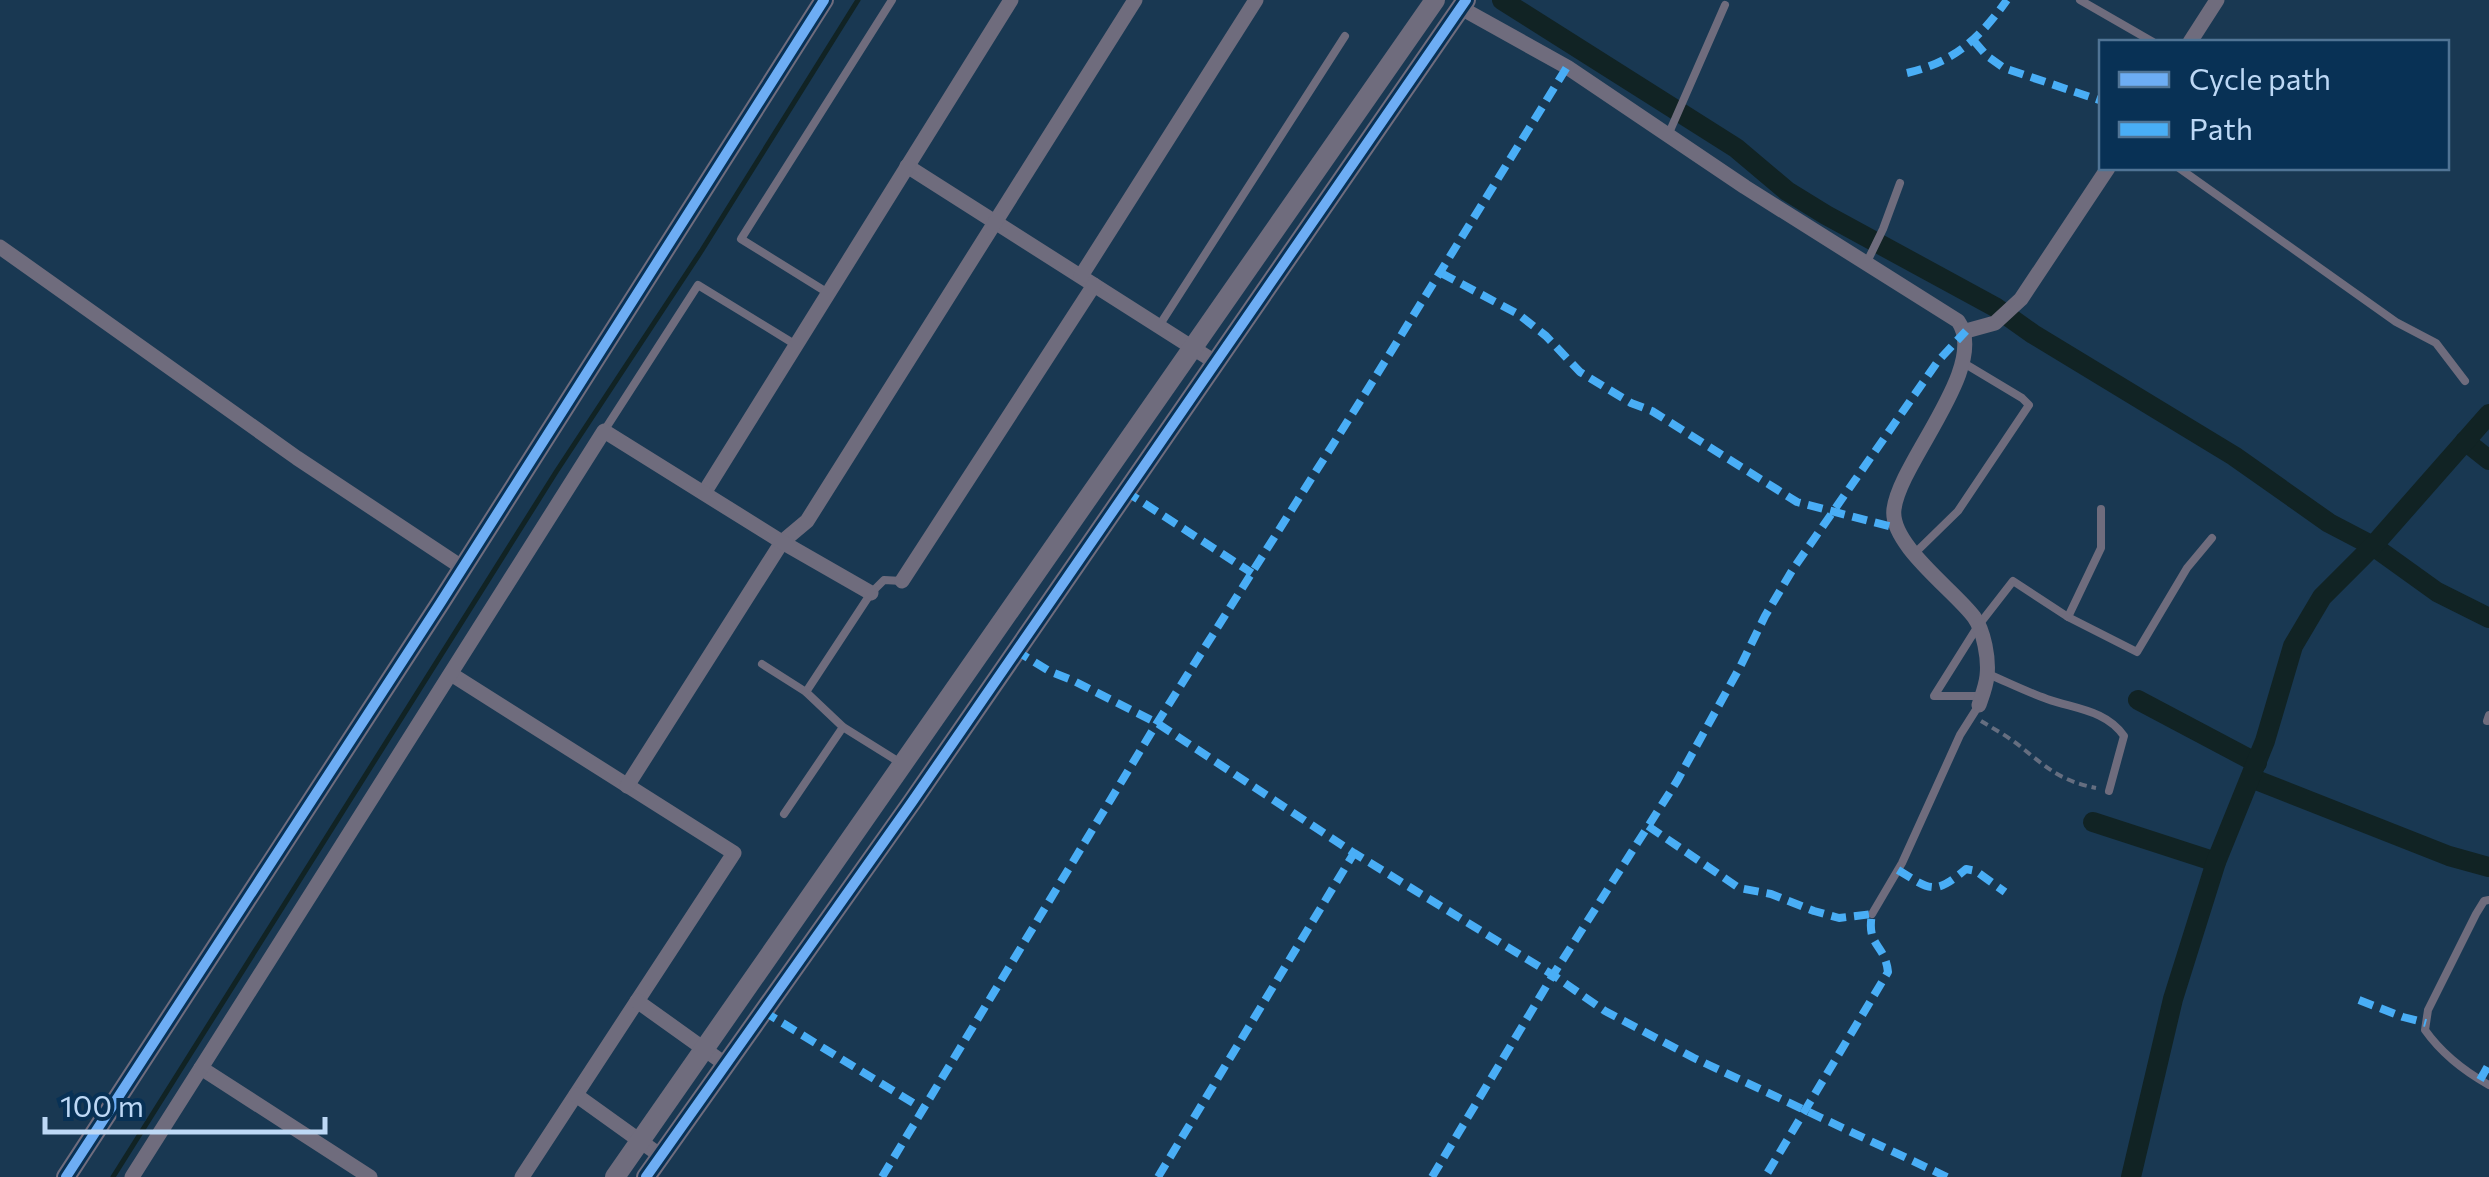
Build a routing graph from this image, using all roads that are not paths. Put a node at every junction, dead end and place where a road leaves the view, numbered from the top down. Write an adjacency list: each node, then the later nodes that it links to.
1 (824, 0): 37 (street)
2 (892, 0): 23 (lane)
3 (1011, 0): 15 (street)
4 (1135, 0): 19 (street)
5 (1256, 0): 22 (street)
6 (2080, 0): 12 (lane)
7 (2217, 0): 13 (street)
8 (1432, 1): 9 (street); 27 (street)
9 (1464, 4): 14 (street); 28 (street)
10 (1724, 4): 14 (lane)
11 (1345, 36): 24 (lane)
12 (2150, 40)
13 (2191, 40)
14 (1670, 128): 21 (street)
15 (907, 166): 19 (street); 23 (street)
16 (2107, 170): 25 (street)
17 (2182, 170): 30 (lane)
18 (1900, 183): 21 (lane)
19 (994, 221): 22 (street); 35 (street)
20 (0, 247): 37 (street)
21 (1870, 257): 25 (street)
22 (1088, 281): 24 (street); 38 (street)
23 (828, 293): 26 (street)
24 (1159, 326): 27 (street)
25 (1966, 332): 29 (street)
26 (796, 346): 31 (lane); 32 (street)
27 (1193, 348): 28 (street); 48 (street)
28 (1215, 362): 49 (street)
29 (1962, 362): 36 (street); 36 (lane)
30 (2465, 381)
31 (604, 431): 32 (street); 43 (street)
32 (704, 493): 35 (street)
33 (2101, 509): 40 (lane)
34 (2212, 538): 40 (lane)
35 (782, 542): 39 (street); 50 (street)
36 (1914, 553): 41 (street)
37 (463, 568): 63 (street)
38 (902, 581): 39 (lane)
39 (871, 592): 45 (lane)
40 (2068, 616): 41 (lane)
41 (1978, 626): 44 (street); 46 (lane)
42 (762, 664): 45 (lane)
43 (451, 674): 50 (street); 58 (street)
44 (1988, 674): 46 (street); 51 (lane)
45 (806, 692): 47 (lane)
46 (1978, 706): 54 (lane)
47 (843, 727): 48 (lane); 52 (lane)
48 (902, 764): 49 (street); 56 (street)
49 (926, 780): 57 (street)
50 (627, 786): 55 (street)
51 (2109, 790)
52 (784, 814)
53 (2489, 900): 59 (lane)
54 (1872, 914)
55 (637, 1001): 56 (street); 60 (street)
56 (704, 1049): 57 (street); 61 (street)
57 (726, 1064): 62 (street)
58 (201, 1068): 64 (street); 65 (street)
59 (2489, 1085)
60 (576, 1095): 61 (street); 66 (street)
61 (640, 1141): 62 (street); 67 (street)
62 (661, 1156): 68 (street)
63 (67, 1177)
64 (132, 1177)
65 (370, 1177)
66 (522, 1177)
67 (616, 1177)
68 (646, 1177)

